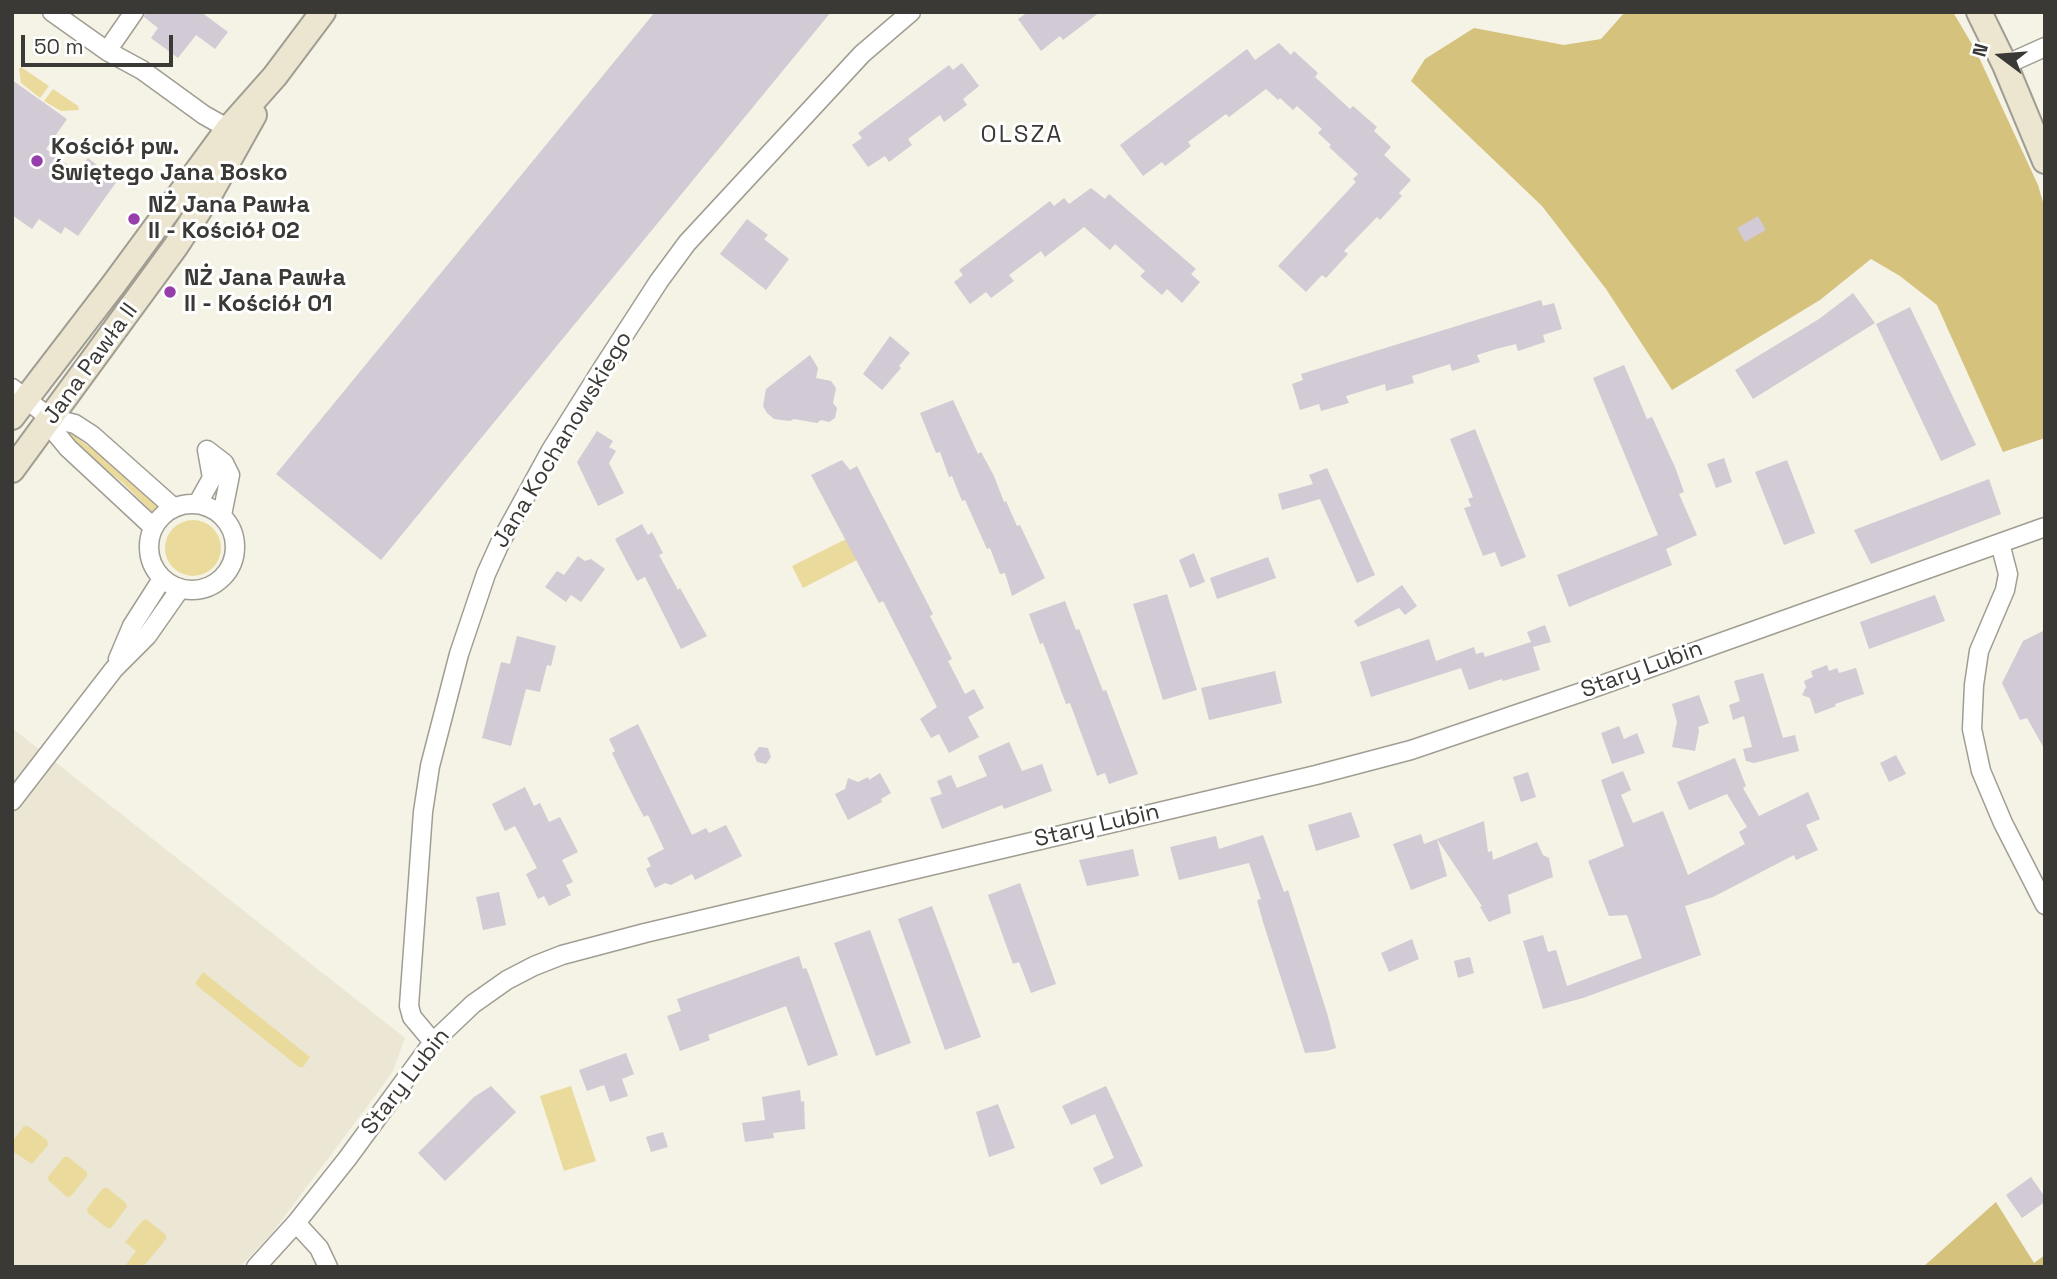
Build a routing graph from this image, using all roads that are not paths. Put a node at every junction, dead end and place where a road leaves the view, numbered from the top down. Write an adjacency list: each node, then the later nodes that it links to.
1 (52, 12): 7 (street)
2 (134, 12): 7 (street)
3 (323, 12): 9 (street, Jana Pawła II)
4 (911, 12): 25 (street, Jana Kochanowskiego)
5 (1979, 12): 8 (street)
6 (2045, 47): 8 (street)
7 (107, 51): 9 (street)
8 (2005, 65): 10 (street)
9 (235, 132): 11 (street, Jana Pawła II); 12 (street, Jana Pawła II)
10 (2045, 161)
11 (17, 402): 12 (street)
12 (50, 418): 13 (street, Jana Pawła II); 15 (street); 17 (street)
13 (12, 470)
14 (198, 503): 15 (street); 16 (street); 16 (street)
15 (173, 507): 17 (street)
16 (222, 515): 21 (street)
17 (153, 527): 20 (street)
18 (2045, 527): 19 (street, Stary Lubin)
19 (2000, 543): 24 (street); 25 (street, Stary Lubin)
20 (162, 579): 21 (street); 22 (street)
21 (180, 589): 22 (street)
22 (114, 669): 23 (street)
23 (12, 801)
24 (2045, 905)
25 (433, 1042): 26 (street, Stary Lubin)
26 (296, 1223): 27 (street, Stary Lubin); 28 (street)
27 (256, 1267)
28 (328, 1267)

